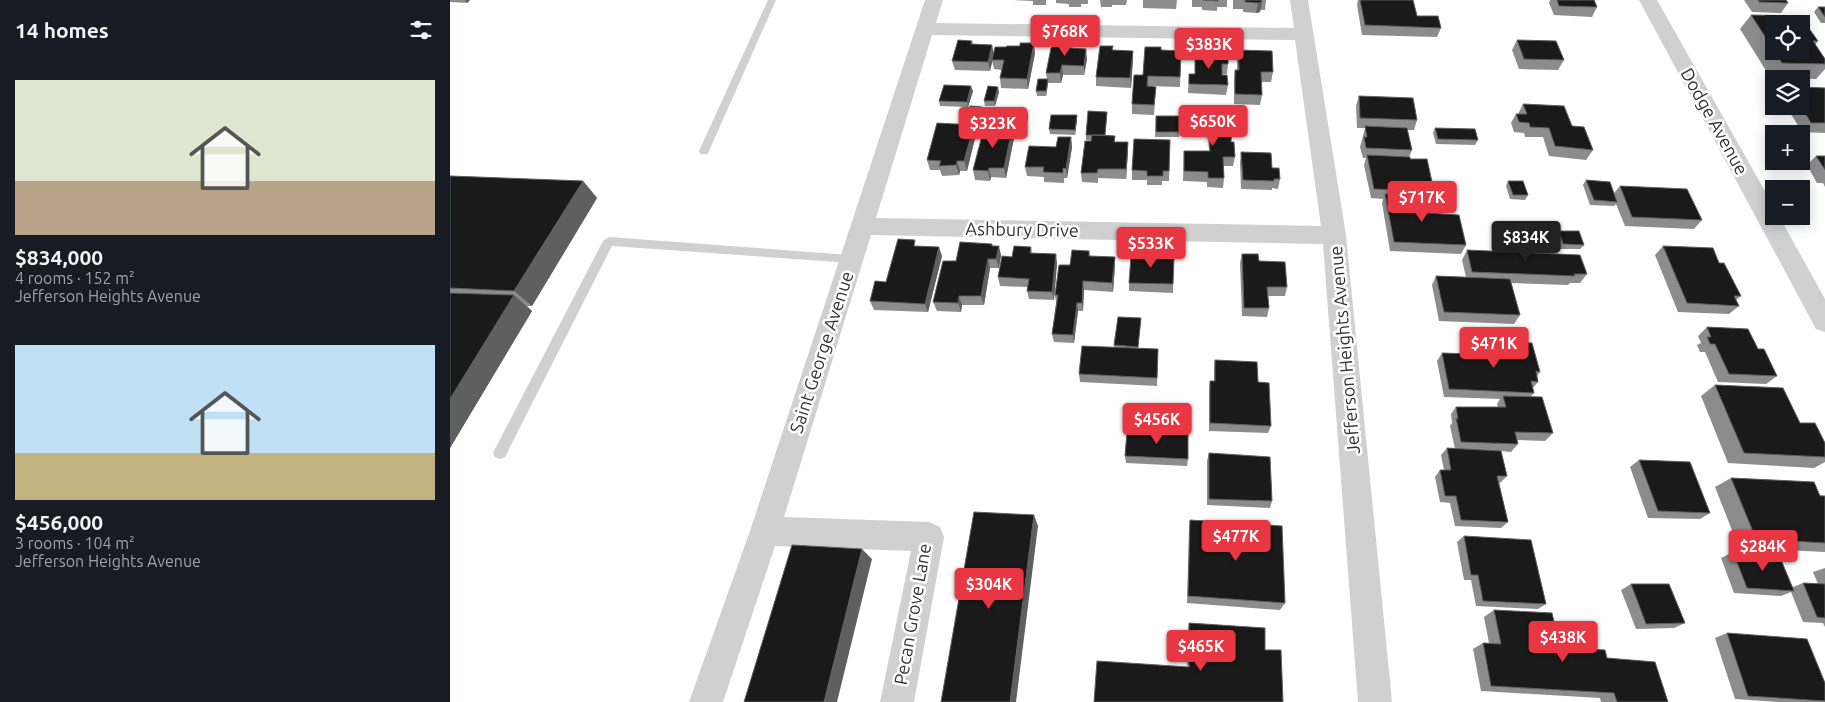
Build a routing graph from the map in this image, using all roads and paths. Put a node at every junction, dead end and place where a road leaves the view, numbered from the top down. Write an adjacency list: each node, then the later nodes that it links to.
1 (772, 0): 7 (lane)
2 (934, 0): 5 (street, Saint George Avenue)
3 (1299, 0): 6 (street, Jefferson Heights Avenue)
4 (1648, 0): 11 (street, Dodge Avenue)
5 (924, 29): 6 (street); 8 (street, Saint George Avenue)
6 (1304, 34): 9 (street, Jefferson Heights Avenue)
7 (704, 151)
8 (861, 226): 9 (street, Ashbury Drive); 10 (street, Saint George Avenue)
9 (1334, 235): 16 (street, Jefferson Heights Avenue)
10 (851, 258): 12 (lane); 13 (street, Saint George Avenue)
11 (1825, 322)
12 (500, 454)
13 (765, 531): 14 (street, Saint George Avenue); 15 (street, Pecan Grove Lane)
14 (706, 702)
15 (897, 702)
16 (1375, 702)

